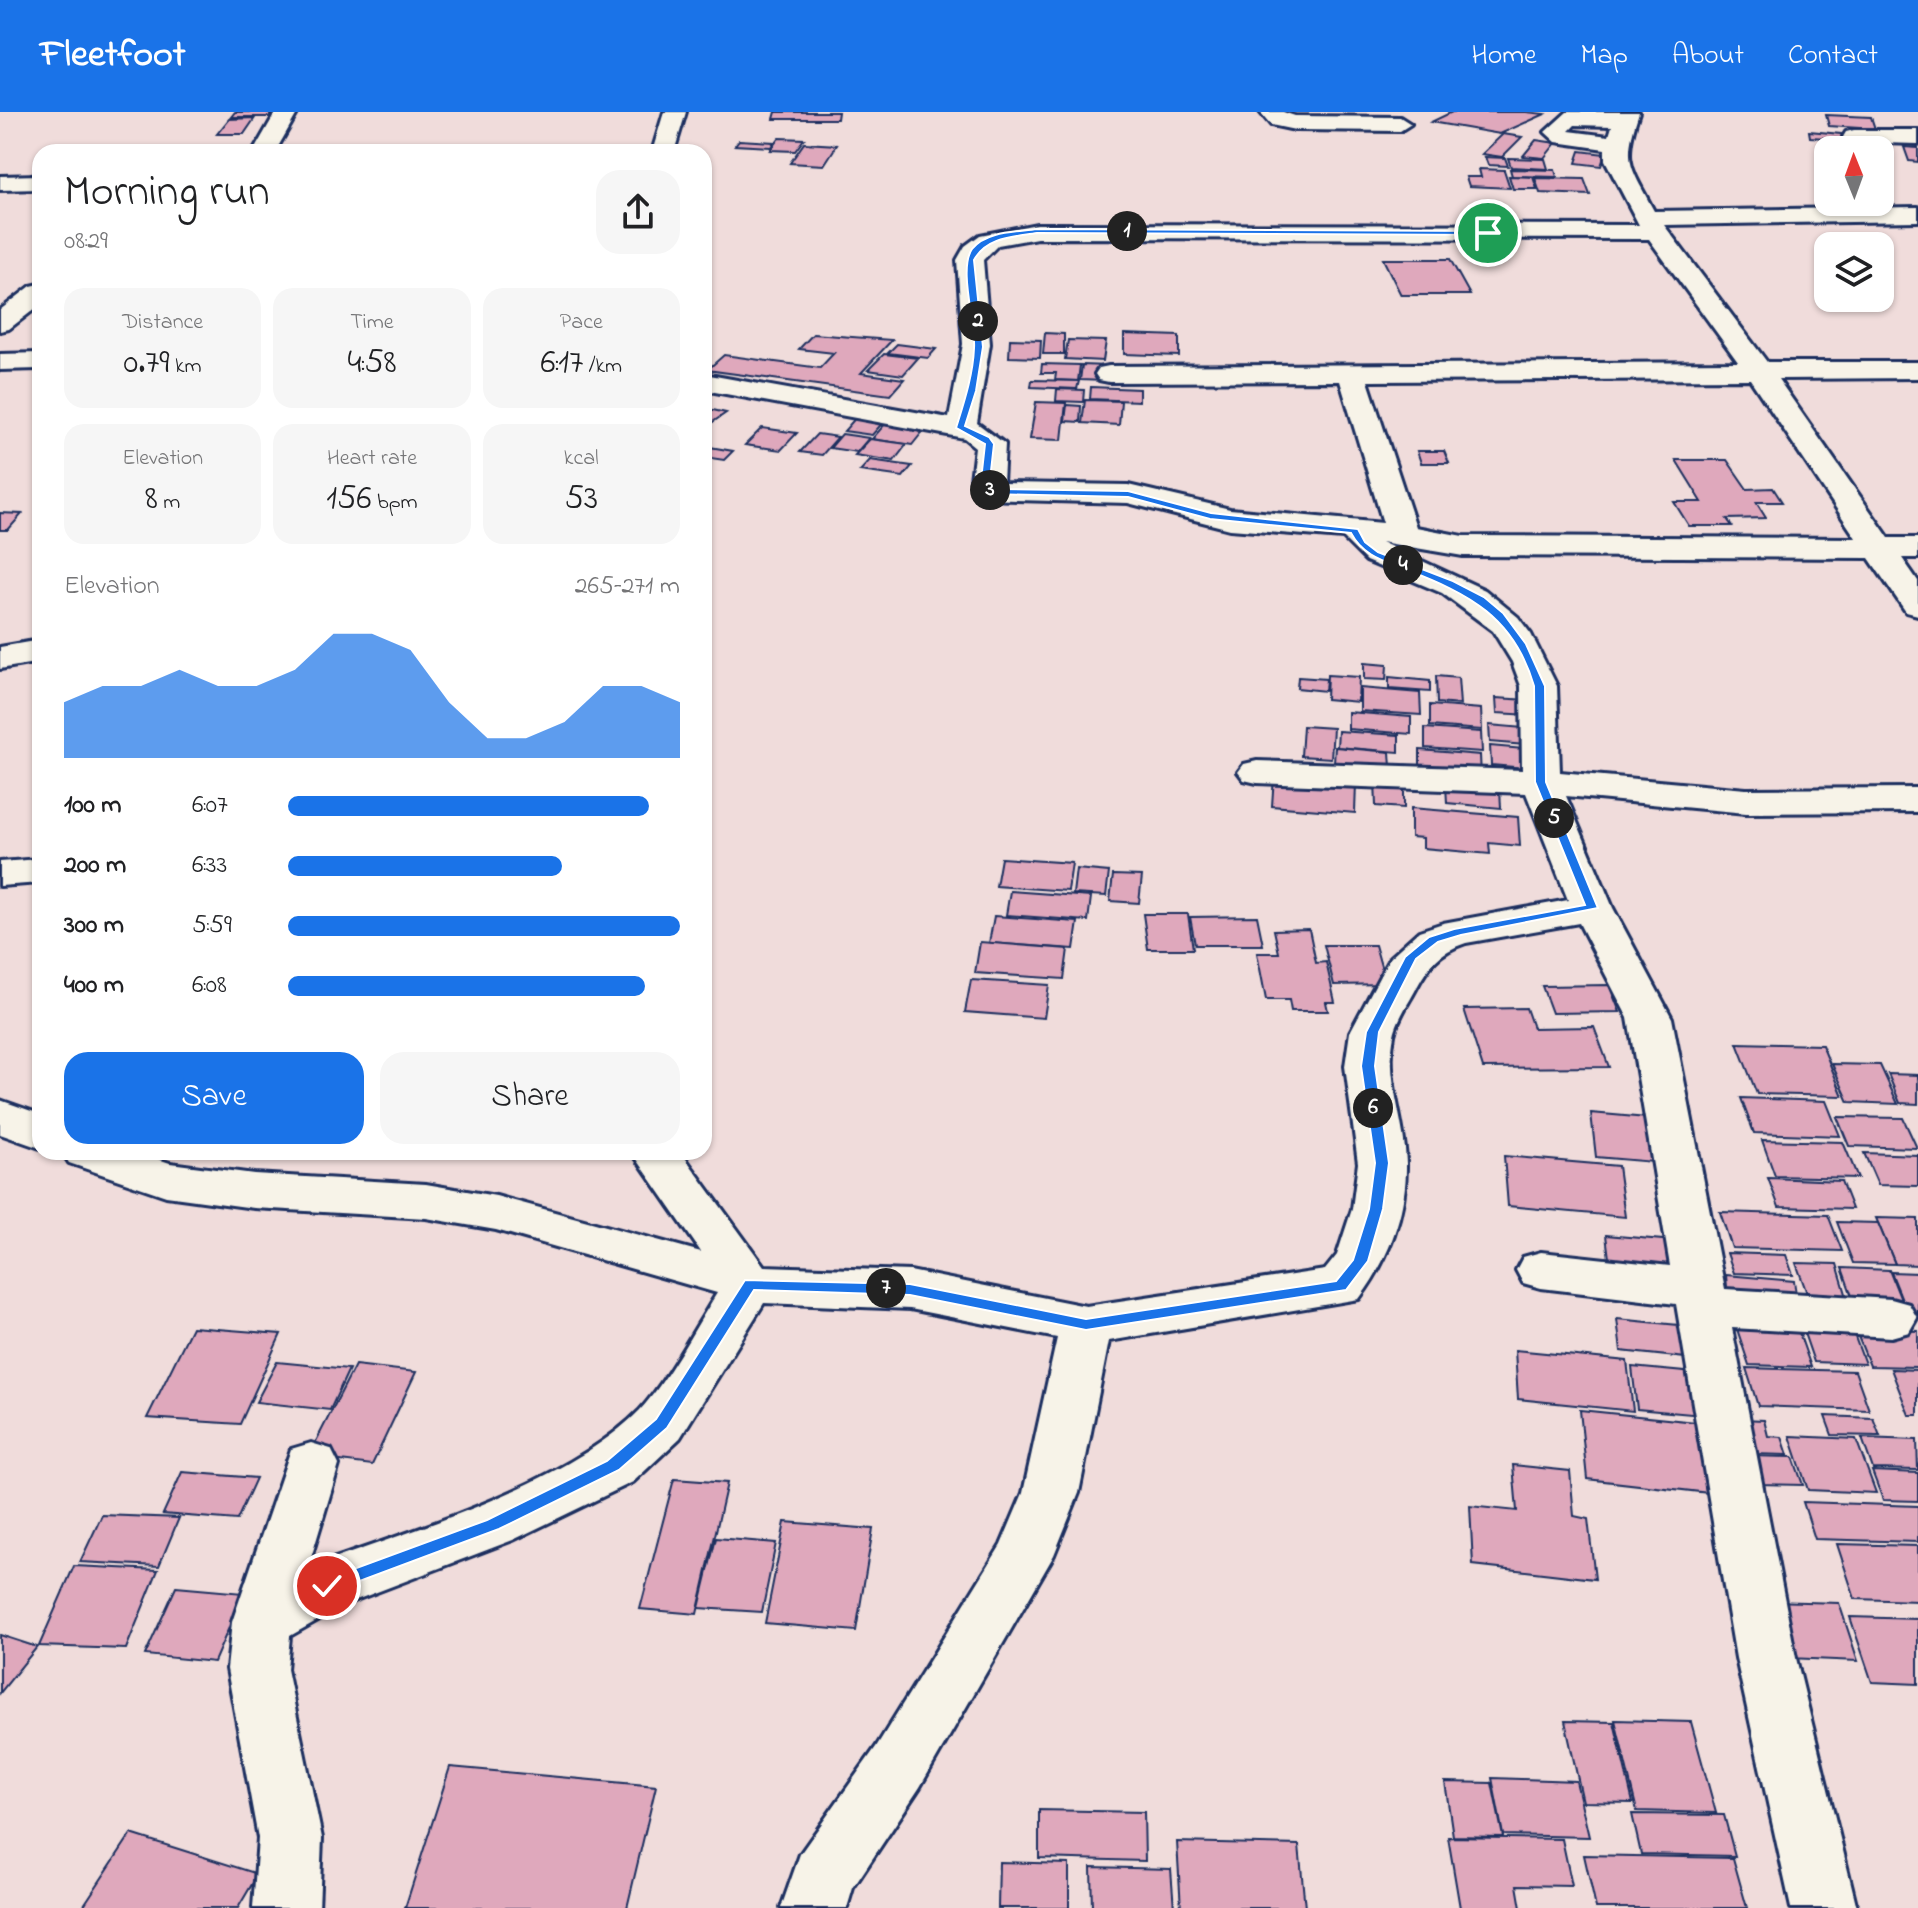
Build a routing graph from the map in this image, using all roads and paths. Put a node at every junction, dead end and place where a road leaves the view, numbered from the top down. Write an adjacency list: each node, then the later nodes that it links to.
1 (287, 112): 8 (street)
2 (675, 112): 9 (street)
3 (1271, 112): 6 (street)
4 (1626, 116): 10 (street); 10 (street)
5 (1917, 123): 7 (street)
6 (1400, 124)
7 (1858, 136)
8 (269, 144)
9 (665, 144)
10 (1617, 144): 14 (street)
11 (32, 182): 12 (street)
12 (0, 183)
13 (1918, 214): 14 (street)
14 (1651, 225): 19 (street); 24 (street)
15 (32, 298): 16 (street)
16 (0, 323)
17 (32, 361): 18 (street)
18 (0, 362)
19 (1758, 370): 20 (street); 22 (street); 27 (street)
20 (1918, 370)
21 (1109, 374): 22 (street)
22 (1352, 375): 26 (street)
23 (712, 383): 24 (street)
24 (961, 428): 25 (street)
25 (1354, 531): 26 (street); 33 (street)
26 (1402, 534): 27 (street)
27 (1881, 548): 28 (street); 29 (street)
28 (1918, 548)
29 (1918, 605)
30 (32, 652): 31 (street)
31 (0, 658)
32 (1257, 772): 33 (street)
33 (1541, 782): 34 (street); 37 (street)
34 (1918, 800)
35 (32, 872): 36 (street)
36 (0, 874)
37 (1592, 908): 42 (street); 44 (street)
38 (110, 1160): 41 (street)
39 (662, 1160): 41 (street)
40 (1541, 1270): 42 (street)
41 (750, 1284): 44 (street); 46 (street)
42 (1701, 1297): 43 (street); 49 (street)
43 (1891, 1318)
44 (1086, 1325): 48 (street)
45 (311, 1465): 46 (street)
46 (262, 1622): 47 (street)
47 (286, 1908)
48 (814, 1908)
49 (1824, 1908)

